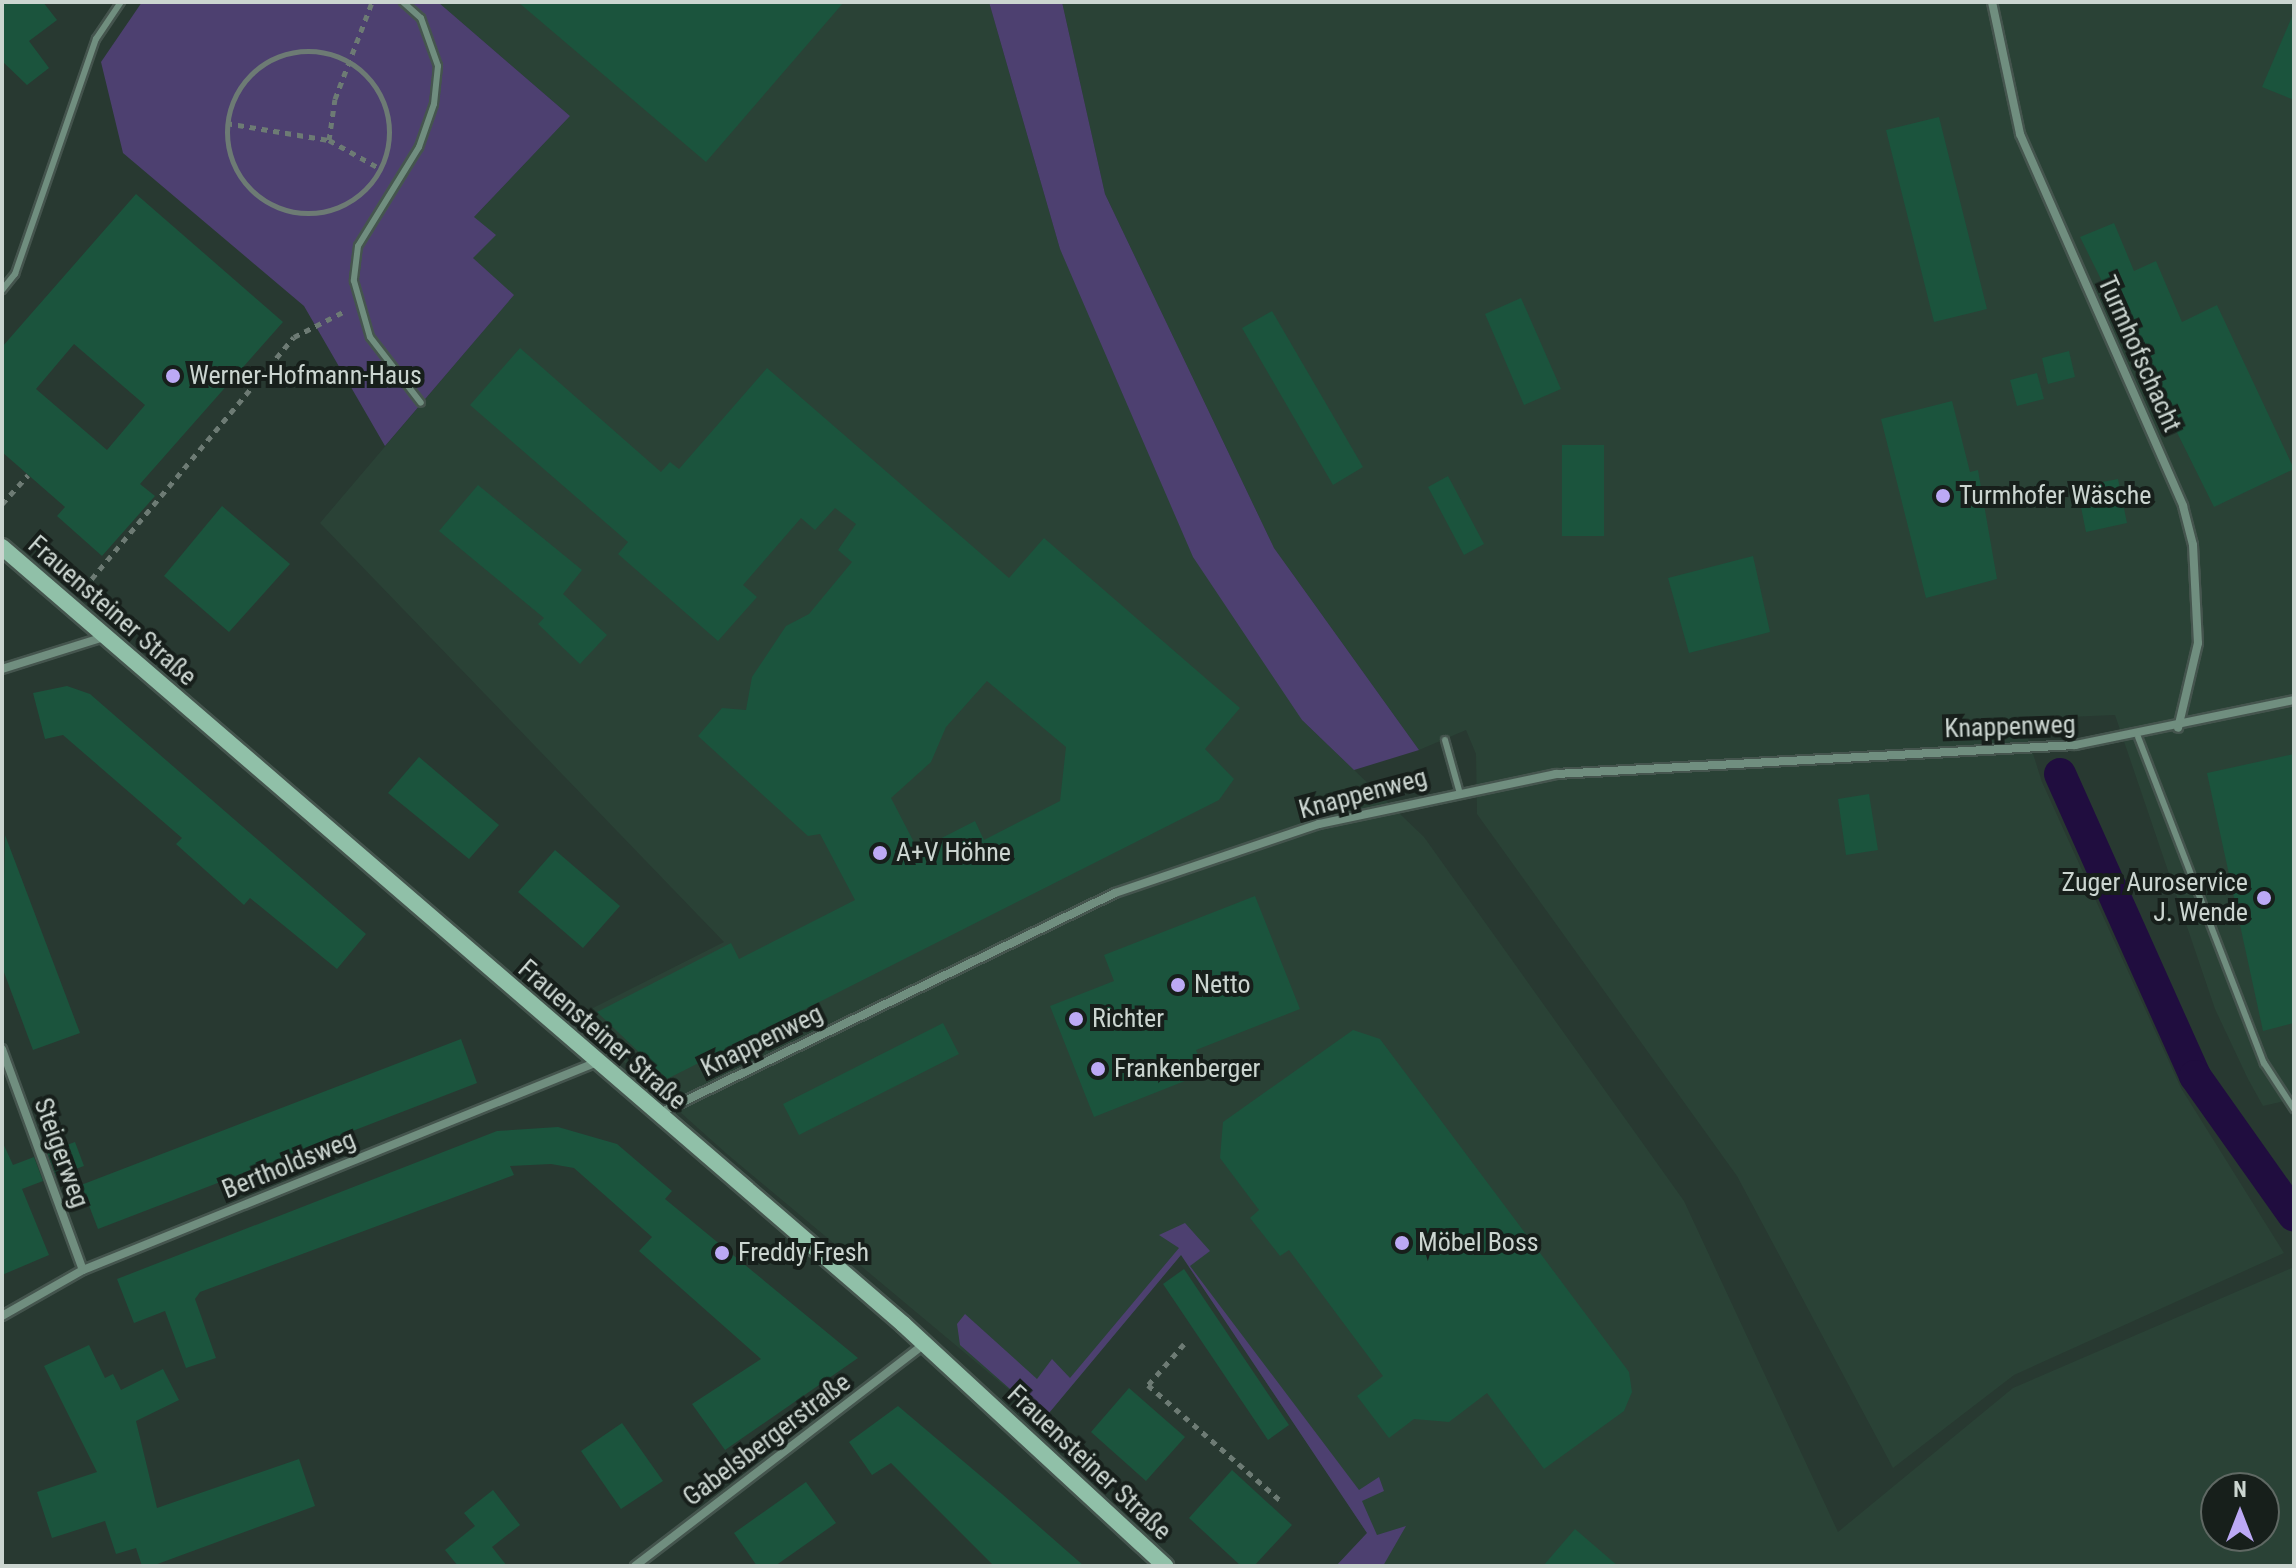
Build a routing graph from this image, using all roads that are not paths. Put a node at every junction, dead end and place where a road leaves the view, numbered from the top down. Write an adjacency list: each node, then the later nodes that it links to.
1 (121, 2): 4 (lane)
2 (403, 2): 5 (lane)
3 (1992, 2): 10 (street, Turmhofschacht)
4 (2, 290)
5 (421, 403)
6 (2, 547): 7 (main road, Frauensteiner Straße)
7 (107, 636): 8 (street); 15 (main road, Frauensteiner Straße)
8 (2, 669)
9 (2294, 700): 10 (street, Knappenweg)
10 (2178, 728): 11 (street, Knappenweg)
11 (2138, 737): 13 (street, Knappenweg); 16 (lane)
12 (1445, 740): 13 (lane)
13 (1459, 790): 17 (street, Knappenweg)
14 (2, 1049): 18 (street, Steigerweg)
15 (597, 1062): 17 (main road, Frauensteiner Straße); 18 (street, Bertholdsweg)
16 (2294, 1109)
17 (656, 1116): 20 (main road, Frauensteiner Straße)
18 (83, 1270): 19 (street, Bertholdsweg)
19 (2, 1316)
20 (923, 1345): 21 (street, Gabelsbergerstraße); 22 (main road, Frauensteiner Straße)
21 (635, 1566)
22 (1165, 1566)

